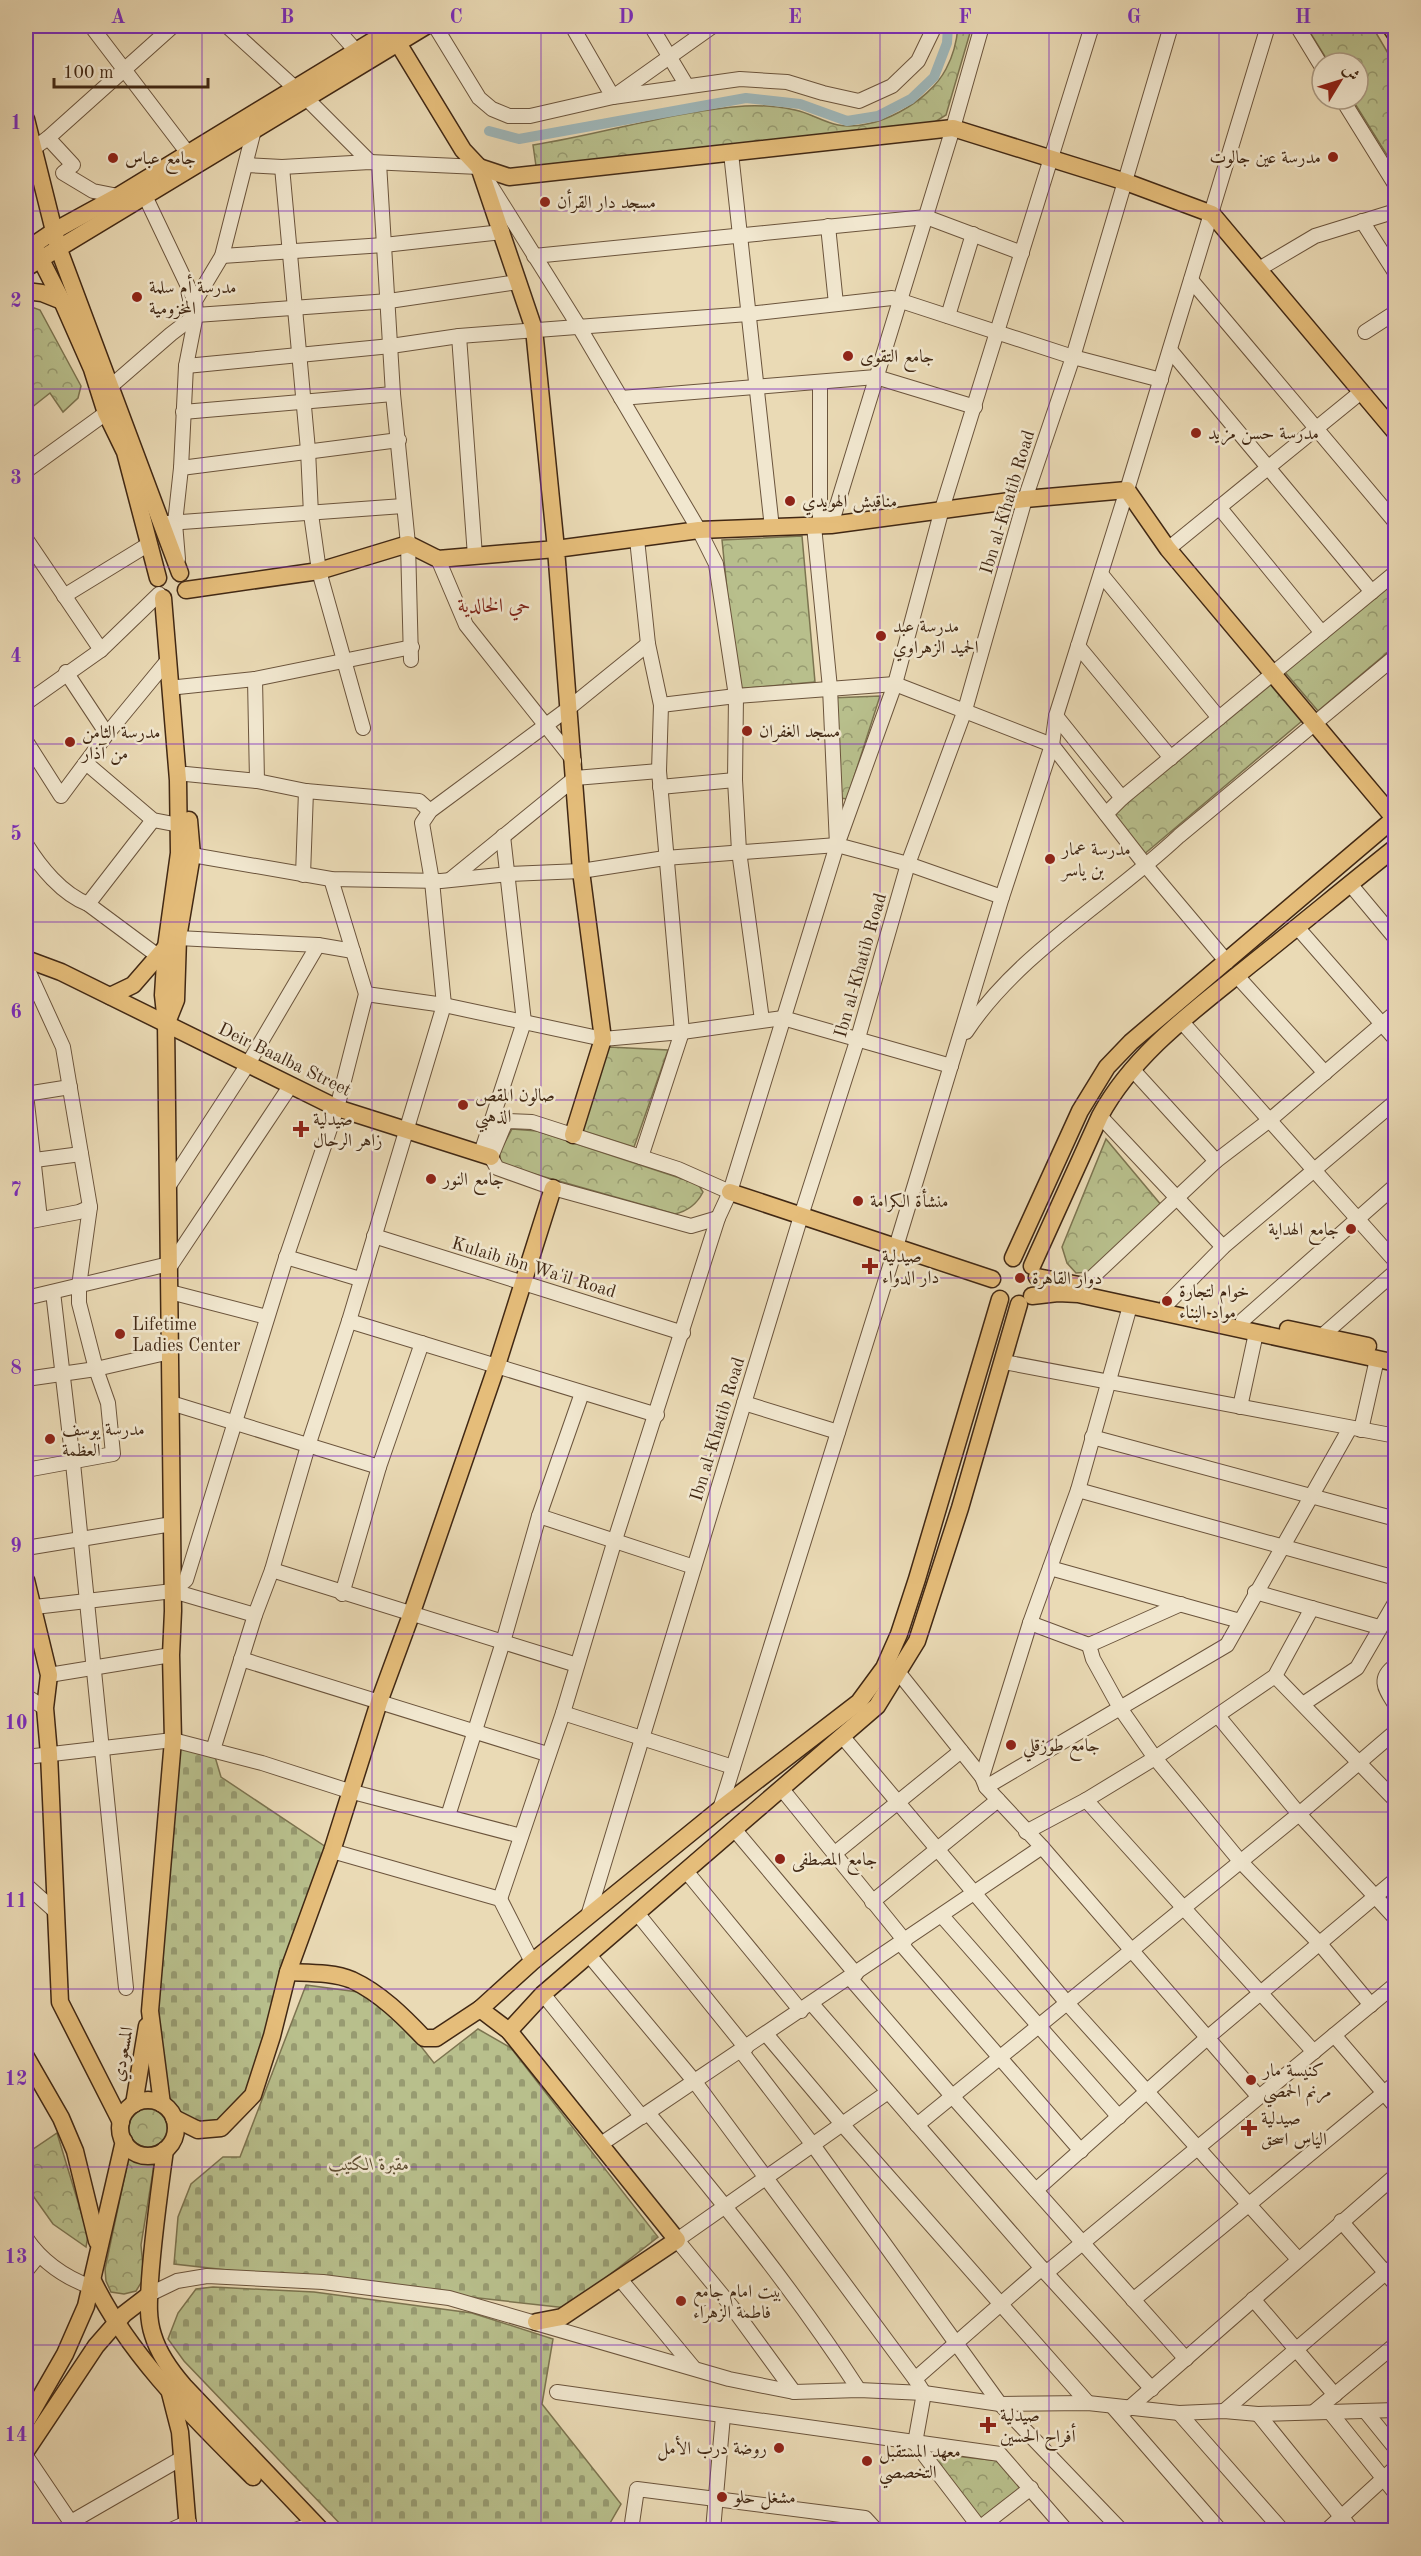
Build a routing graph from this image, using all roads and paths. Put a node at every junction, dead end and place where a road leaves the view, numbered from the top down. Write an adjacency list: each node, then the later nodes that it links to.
1 (91, 26): 22 (street)
2 (173, 26): 22 (street)
3 (227, 26): 24 (street)
4 (334, 26): 20 (street)
5 (426, 26): 17 (main road)
6 (435, 26): 25 (street)
7 (572, 26): 25 (street)
8 (651, 26): 21 (street)
9 (713, 26): 21 (street)
10 (933, 26): 23 (street)
11 (982, 26): 28 (street)
12 (1092, 26): 33 (street)
13 (1171, 26): 38 (street, Ibn al-Khatib Road)
14 (1268, 26): 43 (street)
15 (1297, 26): 19 (street)
16 (1390, 26): 18 (main road)
17 (393, 31): 20 (main road); 24 (main road); 37 (main road)
18 (1395, 35)
19 (1312, 51)
20 (357, 52): 24 (main road)
21 (669, 56): 23 (street); 25 (street)
22 (123, 70): 30 (street); 31 (street)
23 (687, 86): 25 (street)
24 (301, 94): 29 (main road); 31 (main road); 34 (street)
25 (614, 97)
26 (1349, 111): 39 (street)
27 (26, 119): 30 (main road)
28 (953, 128): 32 (main road); 33 (main road); 44 (street)
29 (254, 130): 35 (street); 41 (main road)
30 (41, 143): 40 (street); 50 (main road)
31 (187, 152): 40 (main road)
32 (730, 153): 37 (main road); 49 (street)
33 (1051, 161): 38 (main road); 54 (street)
34 (375, 162): 36 (street); 37 (street); 51 (street)
35 (247, 165): 36 (street); 55 (street)
36 (282, 167): 53 (street)
37 (479, 167): 47 (main road); 56 (street)
38 (1126, 182): 43 (main road); 80 (street, Ibn al-Khatib Road)
39 (1395, 186)
40 (118, 196): 50 (main road)
41 (145, 196): 50 (main road); 67 (street)
42 (1395, 211): 45 (street)
43 (1212, 214): 58 (main road); 60 (street)
44 (926, 217): 46 (street); 48 (street); 65 (street)
45 (1362, 221): 58 (street); 59 (street)
46 (828, 226): 49 (street); 66 (street)
47 (502, 232): 51 (street); 61 (main road)
48 (973, 234): 54 (street); 71 (street)
49 (740, 235): 56 (street); 70 (street)
50 (56, 239): 52 (main road); 85 (main road)
51 (384, 245): 53 (street); 64 (street)
52 (33, 251): 57 (main road); 63 (main road)
53 (290, 252): 55 (street); 68 (street)
54 (1022, 253): 74 (street)
55 (222, 256): 67 (street)
56 (534, 256): 72 (street)
57 (26, 268)
58 (1259, 269): 87 (main road)
59 (1395, 274)
60 (1191, 280): 78 (street); 94 (street)
61 (518, 282): 64 (street); 73 (main road)
62 (26, 291): 63 (main road)
63 (62, 301): 93 (main road)
64 (389, 301): 68 (street); 77 (street)
65 (900, 301): 66 (street); 71 (street); 82 (street)
66 (836, 304): 70 (street)
67 (196, 308): 68 (street); 81 (street); 85 (street)
68 (294, 309): 79 (street)
69 (1395, 312): 75 (street)
70 (748, 314): 72 (street); 86 (street)
71 (948, 316): 74 (street)
72 (578, 325): 73 (street); 89 (street)
73 (534, 329): 76 (street); 116 (main road)
74 (998, 330): 80 (street); 91 (street)
75 (1365, 332)
76 (459, 336): 77 (street); 118 (street)
77 (391, 346): 79 (street); 88 (street)
78 (1170, 350): 83 (street); 98 (street)
79 (298, 356): 81 (street); 90 (street)
80 (1073, 357): 83 (street); 102 (street, Ibn al-Khatib Road)
81 (186, 366): 92 (street)
82 (876, 377): 84 (street); 91 (street); 109 (street)
83 (1161, 380): 101 (street)
84 (820, 382): 86 (street); 109 (street)
85 (110, 387): 107 (main road)
86 (756, 388): 89 (street); 110 (street)
87 (1361, 392): 94 (street); 95 (main road)
88 (393, 394): 90 (street); 96 (street)
89 (621, 398): 111 (street)
90 (302, 400): 92 (street); 97 (street)
91 (975, 407): 105 (street)
92 (183, 412): 99 (street)
93 (106, 413): 100 (street); 114 (main road)
94 (1317, 428): 98 (street); 108 (street)
95 (1395, 433)
96 (399, 440): 97 (street); 103 (street)
97 (308, 450): 99 (street); 106 (street)
98 (1269, 467): 104 (street); 125 (street)
99 (181, 468): 107 (street)
100 (26, 471)
101 (1127, 490): 102 (main road); 117 (main road); 123 (street)
102 (1025, 499): 105 (main road); 145 (street, Ibn al-Khatib Road)
103 (403, 506): 106 (street); 115 (street)
104 (1219, 507): 117 (street); 128 (street)
105 (942, 509): 109 (main road); 138 (street)
106 (310, 514): 107 (street); 120 (street)
107 (168, 523): 122 (main road)
108 (1395, 523)
109 (822, 526): 110 (main road); 140 (street)
110 (772, 528): 111 (main road)
111 (699, 530): 113 (main road); 141 (street)
112 (26, 539): 127 (street)
113 (637, 539): 116 (main road); 129 (street)
114 (149, 544): 126 (main road); 127 (street)
115 (408, 544): 119 (main road); 120 (main road); 134 (street)
116 (556, 549): 118 (main road); 144 (main road)
117 (1168, 549): 136 (main road)
118 (475, 556): 119 (main road)
119 (438, 559): 149 (street)
120 (319, 571): 124 (main road); 134 (street)
121 (1395, 572): 125 (street)
122 (180, 573): 124 (main road); 126 (main road)
123 (1101, 574): 130 (street); 147 (street)
124 (186, 590): 126 (main road)
125 (1372, 592): 128 (street)
126 (163, 593): 131 (street); 133 (main road); 139 (main road)
127 (64, 596): 131 (street)
128 (1322, 633): 136 (street)
129 (648, 644): 143 (street); 144 (street)
130 (1078, 646): 146 (street); 154 (street)
131 (101, 650): 135 (street)
132 (1395, 656): 148 (street)
133 (168, 660): 151 (street); 168 (main road)
134 (346, 662): 137 (street); 150 (street)
135 (66, 672): 142 (street); 151 (street)
136 (1273, 674): 147 (street); 148 (main road)
137 (255, 679): 139 (street); 160 (street)
138 (895, 684): 140 (street); 145 (street); 171 (street)
139 (178, 687): 158 (main road)
140 (830, 688): 141 (street); 171 (street)
141 (736, 696): 143 (street); 159 (street)
142 (26, 703)
143 (661, 705): 157 (street)
144 (570, 708): 149 (street); 156 (main road)
145 (965, 710): 153 (street); 176 (street, Ibn al-Khatib Road)
146 (1056, 716): 153 (street); 163 (street)
147 (1219, 718): 154 (street)
148 (1314, 723): 166 (main road); 177 (street)
149 (546, 726): 156 (street); 164 (street)
150 (363, 728)
151 (107, 734): 155 (street)
152 (26, 741): 155 (street)
153 (1052, 745): 165 (street); 185 (street)
154 (1171, 758): 163 (street)
155 (86, 763): 167 (street)
156 (574, 770): 157 (street); 169 (street); 178 (main road)
157 (659, 771): 161 (street)
158 (186, 774): 160 (street); 174 (main road)
159 (735, 780): 161 (street); 173 (street)
160 (256, 781): 162 (street)
161 (660, 787): 175 (street)
162 (306, 791): 164 (street); 179 (street)
163 (1122, 798): 165 (street)
164 (430, 811): 183 (street)
165 (1106, 814): 177 (street)
166 (1395, 817): 194 (main road)
167 (153, 820): 168 (street); 186 (street)
168 (179, 825): 190 (main road)
169 (503, 836): 180 (street); 182 (street)
170 (26, 844): 186 (street)
171 (837, 845): 173 (street); 176 (street); 199 (street)
172 (1395, 847): 184 (main road)
173 (739, 851): 175 (street); 200 (street)
174 (192, 855): 179 (street); 190 (main road)
175 (665, 858): 178 (street); 205 (street)
176 (908, 864): 185 (street); 206 (street, Ibn al-Khatib Road)
177 (1146, 867): 194 (street); 209 (street)
178 (581, 871): 180 (street); 207 (main road)
179 (303, 874): 181 (street)
180 (509, 874): 182 (street); 201 (street)
181 (331, 879): 183 (street); 191 (street)
182 (452, 879): 183 (street)
183 (432, 881): 197 (street)
184 (1350, 884): 187 (main road); 188 (street)
185 (1002, 897): 209 (street)
186 (88, 904): 190 (street)
187 (1297, 927): 194 (main road); 204 (street)
188 (1395, 939)
189 (318, 945): 190 (street); 191 (street); 210 (street)
190 (167, 947): 196 (main road); 203 (main road)
191 (352, 951): 195 (street)
192 (26, 959): 196 (main road, Deir Baalba Street)
193 (26, 966): 215 (street)
194 (1232, 969): 202 (main road); 213 (street); 244 (main road)
195 (366, 994): 197 (street); 218 (street)
196 (110, 996): 203 (main road, Deir Baalba Street)
197 (444, 1005): 201 (street); 221 (street)
198 (1395, 1012): 204 (street)
199 (783, 1018): 200 (street); 206 (street); 232 (street)
200 (762, 1020): 205 (street)
201 (524, 1022): 207 (street); 224 (street)
202 (1182, 1022): 212 (main road); 220 (street)
203 (166, 1023): 210 (main road, Deir Baalba Street); 230 (main road)
204 (1382, 1024): 208 (street); 213 (street)
205 (682, 1032): 207 (street); 225 (street)
206 (858, 1038): 211 (street); 235 (street, Ibn al-Khatib Road)
207 (603, 1039): 222 (main road)
208 (1395, 1040)
209 (958, 1044): 211 (street)
210 (248, 1064): 214 (main road, Deir Baalba Street); 230 (street)
211 (951, 1066): 241 (street)
212 (1132, 1069): 219 (main road); 227 (street)
213 (1325, 1073): 220 (street)
214 (291, 1085): 218 (main road, Deir Baalba Street); 246 (street)
215 (70, 1087): 216 (street); 223 (street)
216 (26, 1094): 226 (street)
217 (1395, 1101): 228 (street)
218 (337, 1108): 221 (main road, Deir Baalba Street); 243 (street)
219 (1100, 1116): 233 (street); 248 (main road)
220 (1271, 1119): 227 (street); 228 (street)
221 (406, 1130): 224 (main road, Deir Baalba Street); 240 (street)
222 (573, 1135): 224 (street); 225 (street)
223 (81, 1154): 226 (street); 234 (street)
224 (486, 1155): 231 (street)
225 (641, 1157): 232 (street)
226 (30, 1161): 237 (street)
227 (1216, 1161): 233 (street)
228 (1314, 1169): 238 (street); 242 (street)
229 (1395, 1185): 238 (street)
230 (168, 1187): 246 (main road)
231 (553, 1188): 236 (street); 251 (main road)
232 (730, 1192): 235 (main road); 236 (street)
233 (1176, 1197): 242 (street); 253 (street)
234 (90, 1207): 237 (street); 252 (street)
235 (801, 1216): 241 (main road); 280 (street, Ibn al-Khatib Road)
236 (718, 1218): 264 (street)
237 (40, 1219): 239 (street)
238 (1357, 1219): 245 (street); 262 (street)
239 (26, 1222)
240 (374, 1236): 250 (street); 251 (street, Kulaib ibn Wa'il Road)
241 (896, 1247): 249 (main road); 285 (street)
242 (1223, 1247): 259 (street)
243 (286, 1257): 250 (street); 261 (street)
244 (1013, 1258): 248 (main road); 249 (main road)
245 (1395, 1262)
246 (169, 1266): 252 (street); 255 (main road)
247 (1395, 1270): 266 (street)
248 (1035, 1271): 253 (main road); 258 (main road)
249 (992, 1279): 257 (main road)
250 (360, 1280): 263 (street)
251 (522, 1282): 264 (street, Kulaib ibn Wa'il Road); 273 (main road)
252 (79, 1286): 254 (street); 274 (street)
253 (1083, 1286): 259 (main road)
254 (53, 1292): 256 (street); 275 (street)
255 (170, 1292): 261 (street); 268 (main road)
256 (26, 1298)
257 (1000, 1299): 258 (main road); 358 (main road)
258 (1025, 1300): 260 (main road); 271 (main road)
259 (1167, 1304): 262 (main road)
260 (1130, 1306): 265 (main road); 277 (street)
261 (267, 1317): 283 (street)
262 (1243, 1320): 266 (main road)
263 (349, 1321): 267 (street); 288 (street)
264 (683, 1333): 282 (street)
265 (1257, 1333): 270 (main road); 281 (street)
266 (1323, 1335): 269 (main road)
267 (422, 1343): 273 (street); 290 (street)
268 (170, 1352): 274 (street); 279 (main road)
269 (1395, 1352)
270 (1377, 1359): 272 (main road); 284 (street)
271 (1004, 1362): 277 (street); 326 (main road)
272 (1395, 1363)
273 (497, 1365): 278 (street); 315 (main road)
274 (96, 1369): 275 (street); 289 (street)
275 (62, 1372): 276 (street); 289 (street)
276 (26, 1378)
277 (1107, 1382): 281 (street); 287 (street)
278 (582, 1393): 282 (street); 294 (street)
279 (171, 1403): 283 (street); 296 (main road)
280 (744, 1403): 285 (street); 301 (street, Ibn al-Khatib Road)
281 (1240, 1407): 284 (street)
282 (657, 1414): 298 (street)
283 (234, 1422): 288 (street); 306 (street)
284 (1355, 1429): 286 (street); 293 (street)
285 (838, 1432): 350 (street)
286 (1395, 1436)
287 (1092, 1437): 292 (street); 293 (street)
288 (308, 1446): 290 (street); 303 (street)
289 (73, 1462): 291 (street); 297 (street)
290 (379, 1467): 308 (street)
291 (26, 1470)
292 (1078, 1490): 299 (street); 302 (street)
293 (1311, 1496): 295 (street); 299 (street)
294 (539, 1516): 298 (street); 319 (street)
295 (1395, 1519)
296 (172, 1524): 297 (street); 306 (main road)
297 (81, 1539): 300 (street); 309 (street)
298 (614, 1543): 301 (street); 323 (street)
299 (1282, 1547): 304 (street); 307 (street)
300 (26, 1548)
301 (694, 1567): 340 (street, Ibn al-Khatib Road)
302 (1050, 1569): 311 (street); 317 (street)
303 (272, 1570): 308 (street); 314 (street)
304 (1395, 1578)
305 (26, 1580): 312 (main road)
306 (173, 1591): 309 (street); 314 (street); 321 (main road)
307 (1256, 1592): 313 (street); 316 (street)
308 (342, 1594): 315 (street)
309 (87, 1600): 312 (street); 325 (street)
310 (1395, 1601): 318 (street)
311 (1181, 1604): 316 (street); 320 (street)
312 (29, 1608): 327 (main road)
313 (1312, 1608): 318 (street); 328 (street)
314 (255, 1615): 322 (street)
315 (411, 1615): 319 (street); 330 (main road)
316 (1240, 1621): 334 (street)
317 (1030, 1623): 320 (street); 351 (street)
318 (1379, 1627): 331 (street)
319 (503, 1642): 323 (street); 337 (street)
320 (1089, 1645): 334 (street)
321 (171, 1655): 325 (street); 341 (main road)
322 (241, 1659): 330 (street); 343 (street)
323 (577, 1665): 335 (street)
324 (1395, 1665): 332 (street)
325 (94, 1667): 327 (street); 342 (street)
326 (899, 1673): 339 (main road); 344 (street)
327 (49, 1675): 333 (main road)
328 (1275, 1676): 331 (street); 336 (street)
329 (26, 1696): 333 (street)
330 (379, 1702): 337 (street); 353 (main road)
331 (1303, 1704): 349 (street)
332 (1395, 1706)
333 (45, 1708): 345 (main road)
334 (1120, 1708): 348 (street); 351 (street)
335 (563, 1713): 340 (street); 346 (street)
336 (1218, 1716): 348 (street); 359 (street)
337 (474, 1731): 346 (street); 360 (street)
338 (1395, 1731): 349 (street)
339 (842, 1736): 352 (main road); 357 (street)
340 (642, 1738): 350 (street); 379 (street, Ibn al-Khatib Road)
341 (172, 1740): 342 (street); 343 (street); 397 (main road)
342 (102, 1748): 345 (street); 390 (street)
343 (213, 1750): 353 (street)
344 (961, 1751): 351 (street); 357 (street)
345 (49, 1754): 347 (street); 377 (main road)
346 (547, 1754): 363 (street)
347 (26, 1756)
348 (1155, 1758): 355 (street); 368 (street)
349 (1360, 1763): 356 (street); 359 (street)
350 (733, 1767): 358 (street)
351 (984, 1782): 354 (street)
352 (781, 1788): 361 (main road); 367 (street)
353 (349, 1791): 360 (street); 366 (main road)
354 (998, 1800): 362 (street); 365 (street)
355 (1086, 1800): 362 (street); 376 (street)
356 (1395, 1801)
357 (898, 1803): 365 (street); 367 (street)
358 (720, 1809): 379 (main road)
359 (1299, 1814): 368 (street); 373 (street)
360 (448, 1816): 363 (street)
361 (734, 1829): 369 (main road); 388 (street)
362 (1026, 1832): 364 (street)
363 (521, 1836): 374 (street)
364 (1042, 1847): 372 (street); 384 (street)
365 (937, 1850): 372 (street); 375 (street)
366 (332, 1851): 374 (street); 387 (main road)
367 (834, 1854): 375 (street)
368 (1240, 1861): 376 (street); 383 (street)
369 (686, 1871): 378 (main road); 395 (street)
370 (1395, 1879): 373 (street)
371 (26, 1886): 377 (street)
372 (975, 1894): 380 (street); 393 (street)
373 (1376, 1896): 381 (street); 383 (street)
374 (500, 1899): 386 (street)
375 (872, 1902): 382 (street)
376 (1183, 1908): 384 (street); 391 (street)
377 (55, 1911): 420 (main road)
378 (637, 1913): 385 (main road); 403 (street)
379 (588, 1916): 386 (main road)
380 (942, 1916): 382 (street); 398 (street)
381 (1395, 1919)
382 (903, 1942): 388 (street); 406 (street)
383 (1320, 1944): 391 (street); 394 (street)
384 (1129, 1950): 393 (street); 402 (street)
385 (589, 1955): 392 (main road); 407 (street)
386 (532, 1962): 396 (main road)
387 (288, 1972): 396 (main road); 419 (main road)
388 (853, 1976): 395 (street); 413 (street)
389 (1395, 1984): 394 (street)
390 (126, 1988)
391 (1262, 1993): 402 (street); 404 (street)
392 (543, 1994): 399 (main road); 417 (street)
393 (1067, 2003): 398 (street); 410 (street)
394 (1371, 2005): 401 (street)
395 (807, 2007): 400 (street); 409 (street)
396 (480, 2009): 399 (main road)
397 (150, 2011): 414 (main road, المسعودي); 415 (main road)
398 (1040, 2025): 406 (street); 418 (street)
399 (509, 2031): 424 (main road)
400 (766, 2034): 403 (street); 421 (street)
401 (1334, 2035): 404 (street); 411 (street)
402 (1207, 2038): 410 (street); 412 (street)
403 (743, 2049): 407 (street); 425 (street)
404 (1314, 2052): 412 (street)
405 (26, 2057): 439 (main road)
406 (999, 2059): 413 (street); 428 (street)
407 (695, 2082): 417 (street); 430 (street)
408 (1395, 2083): 411 (street)
409 (888, 2092): 421 (street); 422 (street)
410 (1148, 2093): 418 (street); 426 (street)
411 (1383, 2093): 416 (street); 432 (street)
412 (1258, 2096): 426 (street)
413 (952, 2097): 422 (street); 431 (street)
414 (134, 2104): 415 (main road); 420 (main road)
415 (162, 2104): 419 (main road)
416 (1395, 2107)
417 (645, 2115): 424 (street); 433 (street)
418 (1119, 2117): 428 (street)
419 (174, 2118): 427 (main road)
420 (121, 2122): 423 (main road)
421 (842, 2124): 425 (street); 450 (street)
422 (917, 2125): 442 (street)
423 (124, 2141): 427 (main road); 439 (main road)
424 (601, 2144): 436 (main road)
425 (813, 2145): 430 (street); 454 (street)
426 (1196, 2149): 432 (street); 437 (street)
427 (165, 2150): 447 (main road)
428 (1081, 2151): 431 (street)
429 (1395, 2175): 434 (street)
430 (767, 2177): 433 (street); 459 (street)
431 (1036, 2190): 437 (street)
432 (1248, 2205): 440 (street); 449 (street)
433 (727, 2207): 436 (street); 462 (street)
434 (1341, 2221): 440 (street); 441 (street)
435 (26, 2238): 438 (street)
436 (677, 2240): 444 (main road); 464 (street)
437 (1082, 2243): 442 (street); 449 (street)
438 (39, 2256): 443 (street); 446 (street)
439 (97, 2257): 446 (main road)
440 (1298, 2259): 448 (street)
441 (1390, 2268): 445 (street); 456 (street)
442 (1044, 2270): 450 (street); 461 (street)
443 (26, 2271)
444 (620, 2279): 453 (main road); 458 (street)
445 (1395, 2285)
446 (95, 2289): 451 (main road); 452 (main road); 479 (main road)
447 (150, 2294): 451 (main road); 453 (street); 496 (main road)
448 (1253, 2299): 456 (street); 457 (street)
449 (1134, 2300): 457 (street)
450 (1003, 2304): 454 (street); 467 (street)
451 (133, 2306): 452 (main road)
452 (116, 2322): 460 (main road); 482 (main road)
453 (536, 2322): 458 (street)
454 (957, 2342): 459 (street); 468 (street)
455 (1395, 2344): 466 (street)
456 (1296, 2348): 466 (street); 472 (street)
457 (1186, 2359): 461 (street)
458 (693, 2367): 464 (street)
459 (915, 2379): 465 (street)
460 (169, 2389): 483 (main road); 493 (main road)
461 (1152, 2389): 470 (street)
462 (859, 2390): 464 (street); 465 (street)
463 (557, 2392): 478 (street)
464 (794, 2392)
465 (924, 2392): 468 (street); 480 (street)
466 (1335, 2395): 473 (street)
467 (1088, 2403): 468 (street); 469 (street)
468 (1000, 2404): 492 (street)
469 (1112, 2406): 470 (street); 501 (street)
470 (1128, 2409): 476 (street)
471 (1395, 2410): 475 (street)
472 (1224, 2411): 476 (street); 477 (street)
473 (1315, 2411): 474 (street); 477 (street)
474 (1330, 2412): 475 (street); 485 (street)
475 (1366, 2412): 481 (street)
476 (1179, 2413): 502 (street)
477 (1258, 2414): 489 (street)
478 (723, 2416): 480 (street); 488 (street)
479 (26, 2422)
480 (915, 2443): 486 (street); 494 (street)
481 (1395, 2449)
482 (26, 2453): 491 (street)
483 (182, 2458): 490 (main road); 491 (street)
484 (1395, 2467): 485 (street)
485 (1383, 2478): 487 (street); 489 (street)
486 (1031, 2488): 494 (street); 500 (street)
487 (1395, 2494)
488 (716, 2499): 497 (street); 498 (street); 499 (street)
489 (1342, 2518): 503 (street); 504 (street)
490 (188, 2526): 495 (street)
491 (74, 2528)
492 (1115, 2528)
493 (302, 2529)
494 (979, 2529)
495 (171, 2530)
496 (321, 2530)
497 (631, 2530)
498 (712, 2530)
499 (876, 2530)
500 (1066, 2530)
501 (1220, 2530)
502 (1282, 2530)
503 (1327, 2530)
504 (1352, 2530)

